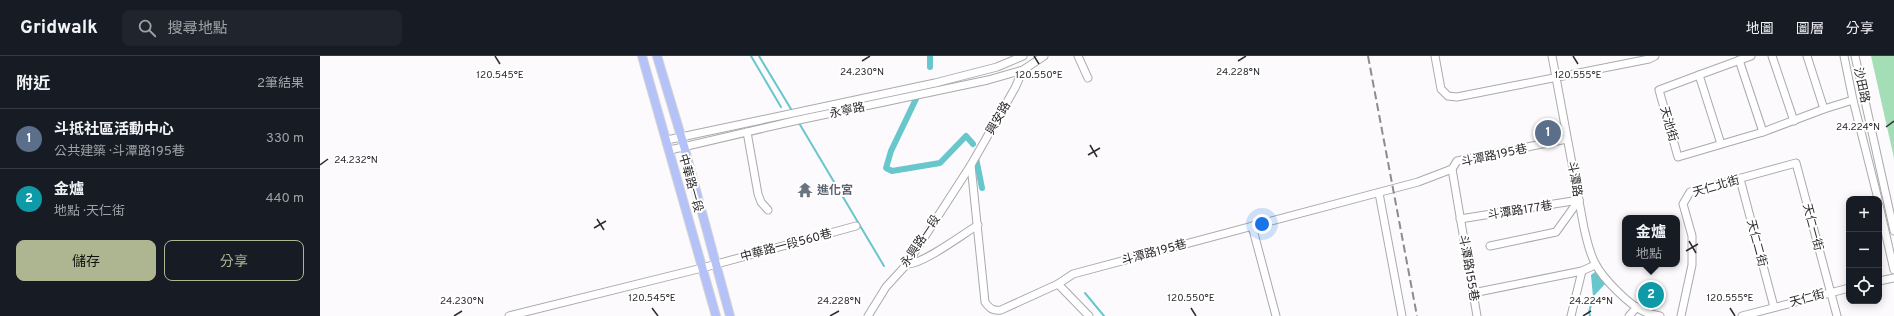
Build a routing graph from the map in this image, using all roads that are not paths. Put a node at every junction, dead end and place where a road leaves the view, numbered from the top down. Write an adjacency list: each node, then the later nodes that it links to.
1 (642, 56): 26 (main road, 中華路一段)
2 (657, 56): 24 (main road, 中華路一段)
3 (1044, 56): 15 (street)
4 (1078, 56): 17 (street)
5 (1435, 56): 18 (street)
6 (1552, 56): 18 (street, 斗潭路)
7 (1655, 56): 18 (street)
8 (1751, 56): 14 (street, 天池街)
9 (1772, 56): 21 (street)
10 (1807, 56): 20 (street)
11 (1844, 56): 19 (street, 沙田路)
12 (1855, 56): 43 (street, 沙田路)
13 (1021, 57): 15 (street); 24 (street, 永寧路)
14 (1739, 60): 16 (street, 天池街); 23 (street)
15 (1023, 70): 22 (street, 永寧路); 31 (street, 興安路)
16 (1699, 75): 27 (street); 27 (street, 天池街)
17 (1088, 78)
18 (1558, 78): 25 (street, 斗潭路)
19 (1853, 100): 20 (street, 天池街); 35 (street, 沙田路)
20 (1824, 109): 21 (street, 天池街)
21 (1794, 121): 23 (street, 天池街)
22 (747, 132): 28 (street, 永寧路); 37 (street)
23 (1763, 132): 27 (street, 天池街)
24 (681, 136): 26 (street, 永寧路); 28 (main road, 中華路一段)
25 (1568, 139): 32 (street, 斗潭路195巷); 36 (street, 斗潭路)
26 (667, 140): 29 (main road, 中華路一段)
27 (1721, 144)
28 (684, 146): 29 (street, 永寧路); 45 (main road, 中華路一段)
29 (670, 150): 48 (main road, 中華路一段)
30 (1796, 163): 33 (street, 天仁北街); 55 (street, 天仁一街)
31 (971, 165): 40 (street); 46 (street, 永興路一段)
32 (1452, 169): 34 (street, 斗潭路195巷); 39 (street, 斗潭路155巷)
33 (1740, 179): 58 (street, 天仁二街); 71 (street, 天仁北街)
34 (1379, 193): 42 (street, 斗潭路195巷); 66 (street)
35 (1877, 196)
36 (1579, 200): 39 (street, 斗潭路177巷); 44 (street); 47 (street, 斗潭路)
37 (768, 210)
38 (1882, 218): 49 (street)
39 (1460, 219): 56 (street, 斗潭路155巷)
40 (978, 225): 46 (street); 53 (street, 斗潭路195巷)
41 (856, 226): 45 (street, 中華路一段560巷)
42 (1252, 226): 53 (street, 斗潭路195巷); 65 (street)
43 (1894, 231)
44 (1490, 246)
45 (715, 264): 48 (street, 中華路一段560巷); 62 (main road, 中華路一段)
46 (907, 264): 63 (street, 永興路一段)
47 (1595, 265): 50 (street); 57 (street)
48 (702, 268): 60 (street, 中華路一段560巷); 61 (main road, 中華路一段)
49 (1894, 270)
50 (1582, 272): 56 (street); 68 (street)
51 (1894, 278): 52 (street)
52 (1882, 280)
53 (1058, 284): 64 (street)
54 (1846, 289): 55 (street, 天仁街)
55 (1831, 292): 58 (street, 天仁街); 73 (street, 天仁一街)
56 (1473, 293): 67 (street, 斗潭路155巷)
57 (1637, 307): 59 (street); 69 (street)
58 (1774, 307): 72 (street, 天仁街)
59 (1644, 314): 70 (street)
60 (508, 316)
61 (716, 316)
62 (730, 316)
63 (868, 316)
64 (1089, 316)
65 (1276, 316)
66 (1402, 316)
67 (1477, 316)
68 (1571, 316)
69 (1629, 316)
70 (1660, 316)
71 (1681, 316)
72 (1742, 316)
73 (1837, 316)

